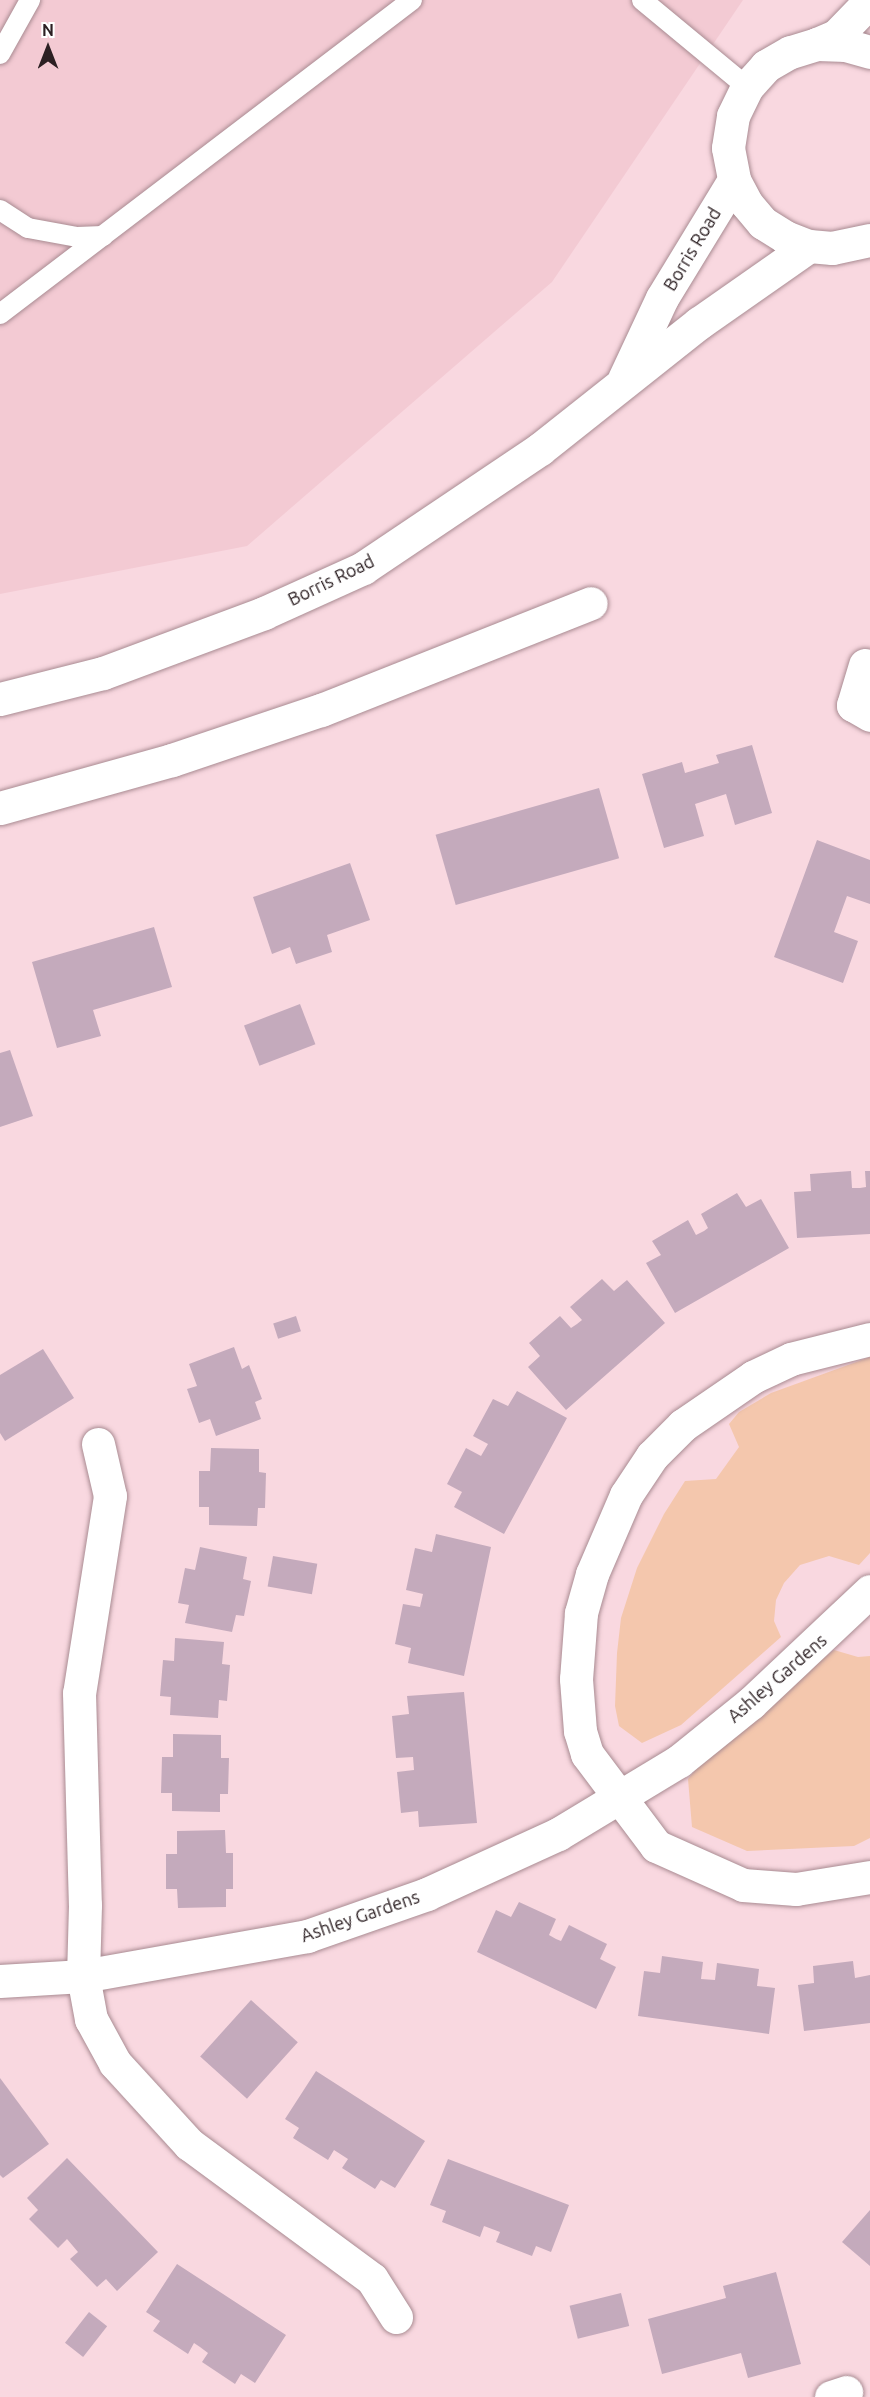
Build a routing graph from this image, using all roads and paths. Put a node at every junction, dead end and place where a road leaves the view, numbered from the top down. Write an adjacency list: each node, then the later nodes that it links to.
1 (30, 0): 7 (lane)
2 (412, 0): 11 (lane)
3 (642, 0): 8 (lane)
4 (870, 1): 5 (street)
5 (817, 44): 6 (street); 8 (street)
6 (870, 52)
7 (0, 54)
8 (747, 87): 9 (street)
9 (734, 180): 12 (street); 15 (street, Borris Road)
10 (0, 210): 11 (lane)
11 (103, 236): 14 (lane)
12 (809, 246): 13 (street); 15 (street, Borris Road)
13 (865, 248)
14 (0, 314)
15 (622, 384): 18 (street, Borris Road)
16 (591, 603): 20 (street)
17 (865, 665): 19 (street)
18 (0, 699)
19 (870, 715)
20 (0, 808)
21 (870, 1339): 24 (street)
22 (98, 1444): 26 (street)
23 (870, 1591): 24 (street, Ashley Gardens)
24 (617, 1799): 25 (street); 26 (street, Ashley Gardens)
25 (870, 1877)
26 (83, 1976): 27 (street, Ashley Gardens); 28 (street)
27 (0, 1981)
28 (396, 2317)

